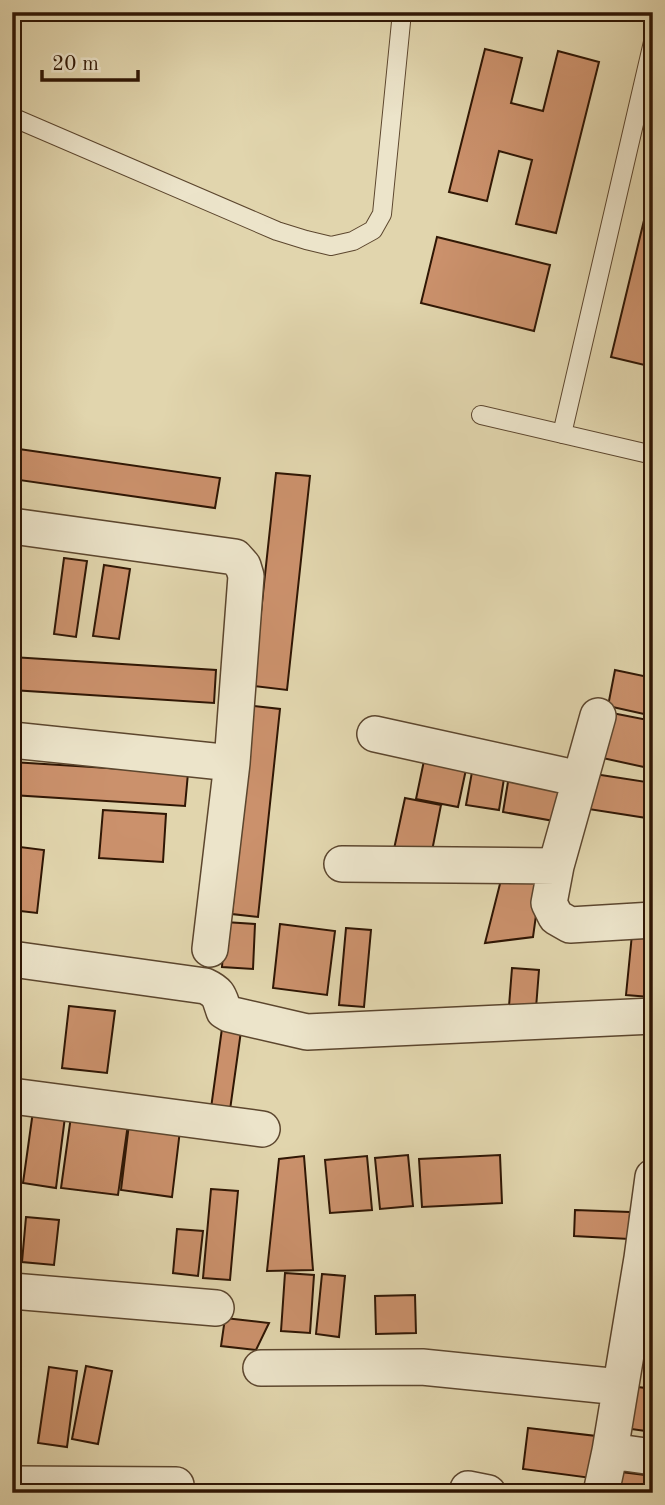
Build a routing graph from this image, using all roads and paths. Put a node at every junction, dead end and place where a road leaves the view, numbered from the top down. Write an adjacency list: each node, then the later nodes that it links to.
1 (402, 12): 3 (lane)
2 (653, 42): 5 (lane)
3 (12, 117)
4 (481, 415): 5 (lane)
5 (562, 434): 6 (lane)
6 (653, 455)
7 (12, 526): 11 (street)
8 (598, 716): 12 (street)
9 (375, 734): 12 (street)
10 (12, 740): 11 (street)
11 (232, 763): 16 (street)
12 (580, 779): 14 (street)
13 (342, 864): 14 (street)
14 (555, 866): 15 (street)
15 (653, 920)
16 (210, 949)
17 (12, 959): 18 (street)
18 (653, 1016)
19 (12, 1096): 20 (street)
20 (262, 1129)
21 (653, 1177): 22 (street)
22 (647, 1259): 26 (street)
23 (12, 1291): 24 (street)
24 (216, 1308)
25 (261, 1368): 26 (street)
26 (620, 1387): 27 (street)
27 (610, 1451): 28 (street); 31 (street)
28 (653, 1457)
29 (12, 1484): 30 (street)
30 (176, 1485)
31 (601, 1493)

